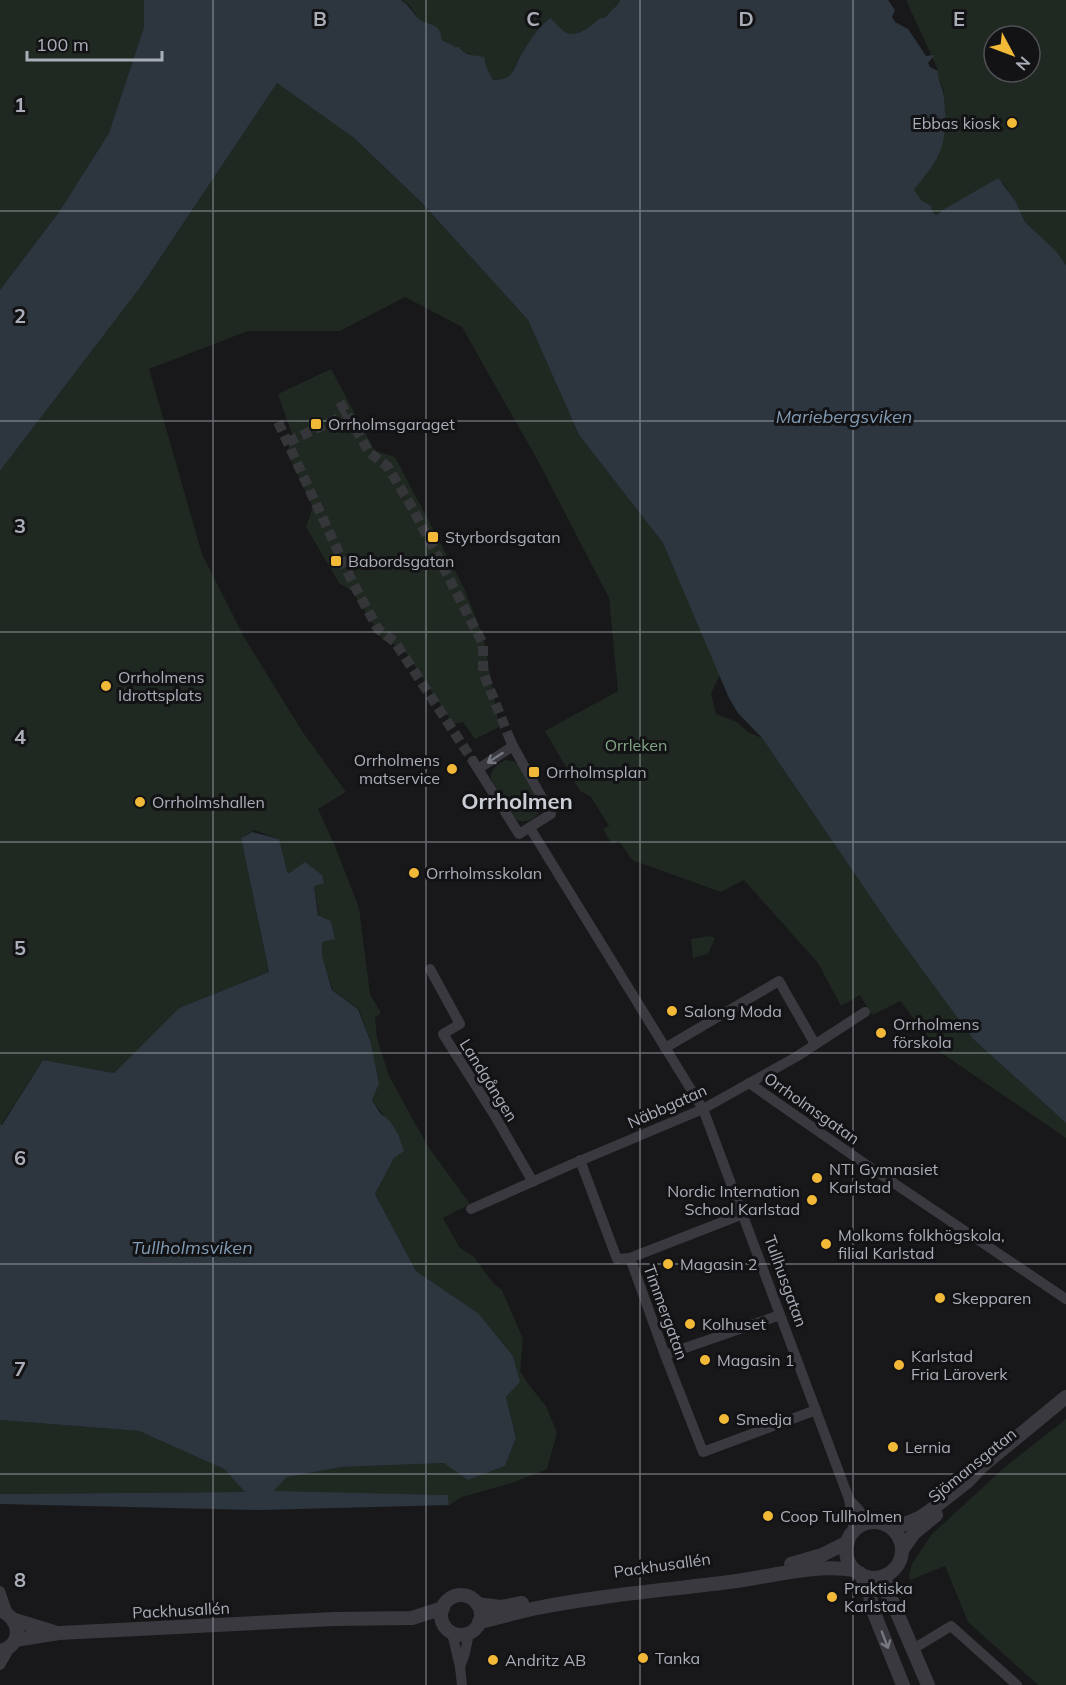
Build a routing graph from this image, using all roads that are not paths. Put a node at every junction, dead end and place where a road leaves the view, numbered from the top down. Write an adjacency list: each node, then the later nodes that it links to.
1 (530, 828): 1 (street, one-way to 1); 5 (street, Tullhusgatan)
2 (430, 969): 9 (street, Landgången)
3 (865, 1012): 4 (street, Näbbgatan)
4 (815, 1044): 5 (street); 6 (street, Näbbgatan)
5 (665, 1048): 7 (street, Tullhusgatan)
6 (749, 1083): 7 (street, Näbbgatan); 13 (street, Orrholmsgatan)
7 (703, 1109): 8 (street, Näbbgatan); 11 (street, Tullhusgatan)
8 (580, 1160): 9 (street, Näbbgatan); 12 (street, Timmergatan)
9 (533, 1182): 10 (street, Näbbgatan)
10 (471, 1209)
11 (743, 1214): 12 (street); 14 (street, Tullhusgatan)
12 (630, 1258): 15 (street, Timmergatan)
13 (1066, 1299)
14 (780, 1315): 15 (street); 18 (street, Tullhusgatan)
15 (665, 1355): 18 (street, Timmergatan)
16 (1066, 1396): 21 (street, Sjömansgatan)
17 (1066, 1409): 23 (street, Sjömansgatan)
18 (816, 1410): 19 (street, Tullhusgatan)
19 (849, 1499): 20 (street, Tullhusgatan); 22 (street, Tullhusgatan)
20 (870, 1522): 21 (street); 22 (street)
21 (890, 1527): 23 (street)
22 (851, 1537): 24 (street); 28 (street, Packhusallén)
23 (900, 1557): 25 (street); 27 (street)
24 (855, 1568): 25 (street); 32 (street, Packhusallén); 41 (street, one-way to 41)
25 (886, 1575): 27 (street)
26 (0, 1591): 30 (street)
27 (892, 1600): 37 (street)
28 (477, 1604): 29 (street); 32 (street)
29 (442, 1608): 31 (street, Packhusallén); 33 (street)
30 (8, 1615): 34 (street, Packhusallén); 36 (street)
31 (412, 1618): 33 (street, Packhusallén); 34 (street, Packhusallén)
32 (479, 1622): 35 (street)
33 (448, 1630): 35 (street); 39 (street)
34 (59, 1633): 36 (street, Packhusallén)
35 (469, 1633): 39 (street)
36 (8, 1646): 38 (street)
37 (912, 1648): 42 (street); 43 (street)
38 (0, 1665)
39 (460, 1667): 40 (street)
40 (462, 1685)
41 (903, 1685)
42 (928, 1685)
43 (1017, 1685)

